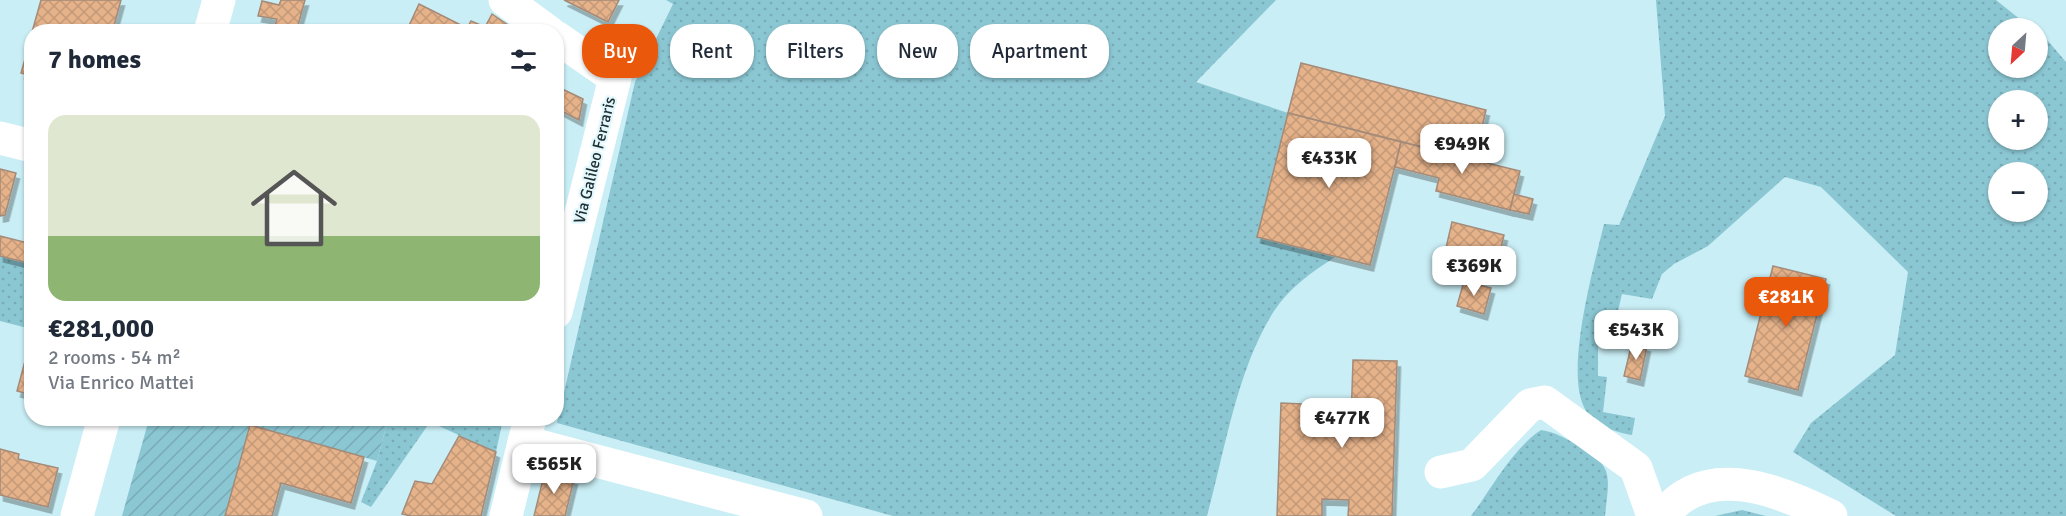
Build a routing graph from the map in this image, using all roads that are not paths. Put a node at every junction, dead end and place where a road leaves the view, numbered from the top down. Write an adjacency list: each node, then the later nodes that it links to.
1 (219, 0): 3 (street)
2 (505, 0): 4 (street)
3 (212, 24)
4 (538, 24)
5 (564, 43): 8 (street, Via Galileo Ferraris)
6 (0, 138): 7 (street)
7 (24, 144)
8 (564, 280)
9 (102, 426): 12 (street)
10 (527, 430): 13 (street); 14 (street)
11 (1441, 472): 15 (street)
12 (77, 516)
13 (506, 516)
14 (806, 516)
15 (1653, 516)
16 (1663, 516): 17 (street)
17 (1831, 516)

